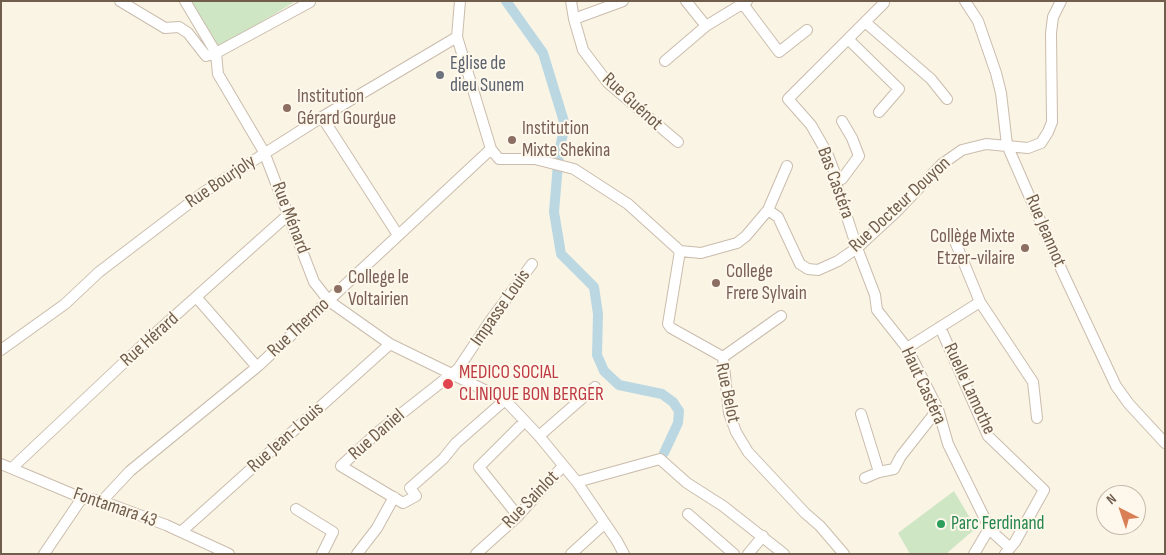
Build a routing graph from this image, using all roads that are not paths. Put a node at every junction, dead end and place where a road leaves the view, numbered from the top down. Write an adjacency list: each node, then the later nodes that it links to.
1 (120, 1): 18 (street)
2 (184, 1): 18 (street)
3 (460, 1): 16 (street)
4 (572, 1): 12 (street, Rue Guénot)
5 (622, 1): 12 (street)
6 (686, 1): 14 (street)
7 (965, 1): 25 (street, Rue Jeannot)
8 (1060, 1): 25 (street, Rue Docteur Douyon)
9 (310, 2): 18 (street)
10 (745, 3): 14 (street); 15 (street)
11 (884, 3): 13 (street)
12 (574, 19): 24 (street, Rue Guénot)
13 (865, 22): 17 (street); 20 (street)
14 (706, 26): 19 (street)
15 (807, 30)
16 (458, 37): 22 (street, Rue Bourjoly); 26 (street)
17 (848, 39): 21 (street); 29 (street, Bas Castéra)
18 (216, 53): 27 (street, Rue Ménard)
19 (665, 61)
20 (946, 99)
21 (879, 112)
22 (322, 117): 27 (street, Rue Bourjoly); 33 (street)
23 (842, 121): 29 (street)
24 (678, 142)
25 (1007, 145): 34 (street, Rue Docteur Douyon); 55 (street, Rue Jeannot)
26 (492, 149): 33 (street, Rue Thermo); 35 (street)
27 (264, 152): 31 (street, Rue Ménard); 44 (street, Rue Bourjoly)
28 (787, 166): 30 (street)
29 (835, 180): 34 (street, Bas Castéra)
30 (768, 210): 34 (street, Rue Docteur Douyon); 35 (street)
31 (288, 214): 37 (street, Rue Hérard); 38 (street, Rue Ménard)
32 (952, 234): 39 (street)
33 (398, 235): 38 (street, Rue Thermo)
34 (857, 248): 43 (street, Haut Castéra)
35 (680, 252): 45 (street, Rue Belot)
36 (532, 264): 47 (street, Impasse Louis)
37 (197, 298): 46 (street); 58 (street, Rue Hérard)
38 (329, 302): 42 (street, Rue Ménard); 46 (street, Rue Thermo)
39 (980, 302): 41 (street); 52 (street)
40 (781, 316): 45 (street)
41 (940, 327): 43 (street); 73 (street, Ruelle Lamothe)
42 (390, 344): 47 (street, Rue Ménard); 70 (street, Rue Jean-Louis)
43 (907, 348): 50 (street, Haut Castéra)
44 (1, 350)
45 (723, 357): 84 (street, Rue Belot)
46 (257, 367): 64 (street, Rue Thermo)
47 (450, 374): 49 (street, Rue Ménard); 62 (street, Rue Daniel)
48 (595, 388): 54 (street)
49 (505, 400): 53 (street); 62 (street)
50 (938, 409): 59 (street); 69 (street, Haut Castéra)
51 (862, 414): 59 (street)
52 (1037, 418)
53 (525, 421): 54 (street); 67 (street)
54 (539, 436): 57 (street)
55 (1165, 443)
56 (1, 464): 58 (street, Fontamara 43)
57 (563, 466): 61 (street); 67 (street, Rue Sainlot)
58 (12, 468): 63 (street, Fontamara 43)
59 (879, 472): 60 (street)
60 (865, 478)
61 (577, 482): 68 (street); 71 (street)
62 (394, 497): 77 (street)
63 (82, 498): 64 (street, Fontamara 43); 74 (street)
64 (102, 501): 70 (street, Fontamara 43)
65 (296, 510): 76 (street)
66 (688, 514): 81 (street)
67 (518, 516): 78 (street, Rue Sainlot)
68 (605, 523): 79 (street); 80 (street)
69 (988, 528): 73 (street); 85 (street)
70 (181, 532): 72 (street, Fontamara 43)
71 (763, 536): 82 (street); 83 (street)
72 (216, 551): 75 (street, Fontamara 43)
73 (1008, 551)
74 (44, 554)
75 (229, 554)
76 (322, 554)
77 (356, 554)
78 (476, 554)
79 (571, 554)
80 (624, 554)
81 (734, 554)
82 (748, 554)
83 (784, 554)
84 (844, 554)
85 (974, 554)

